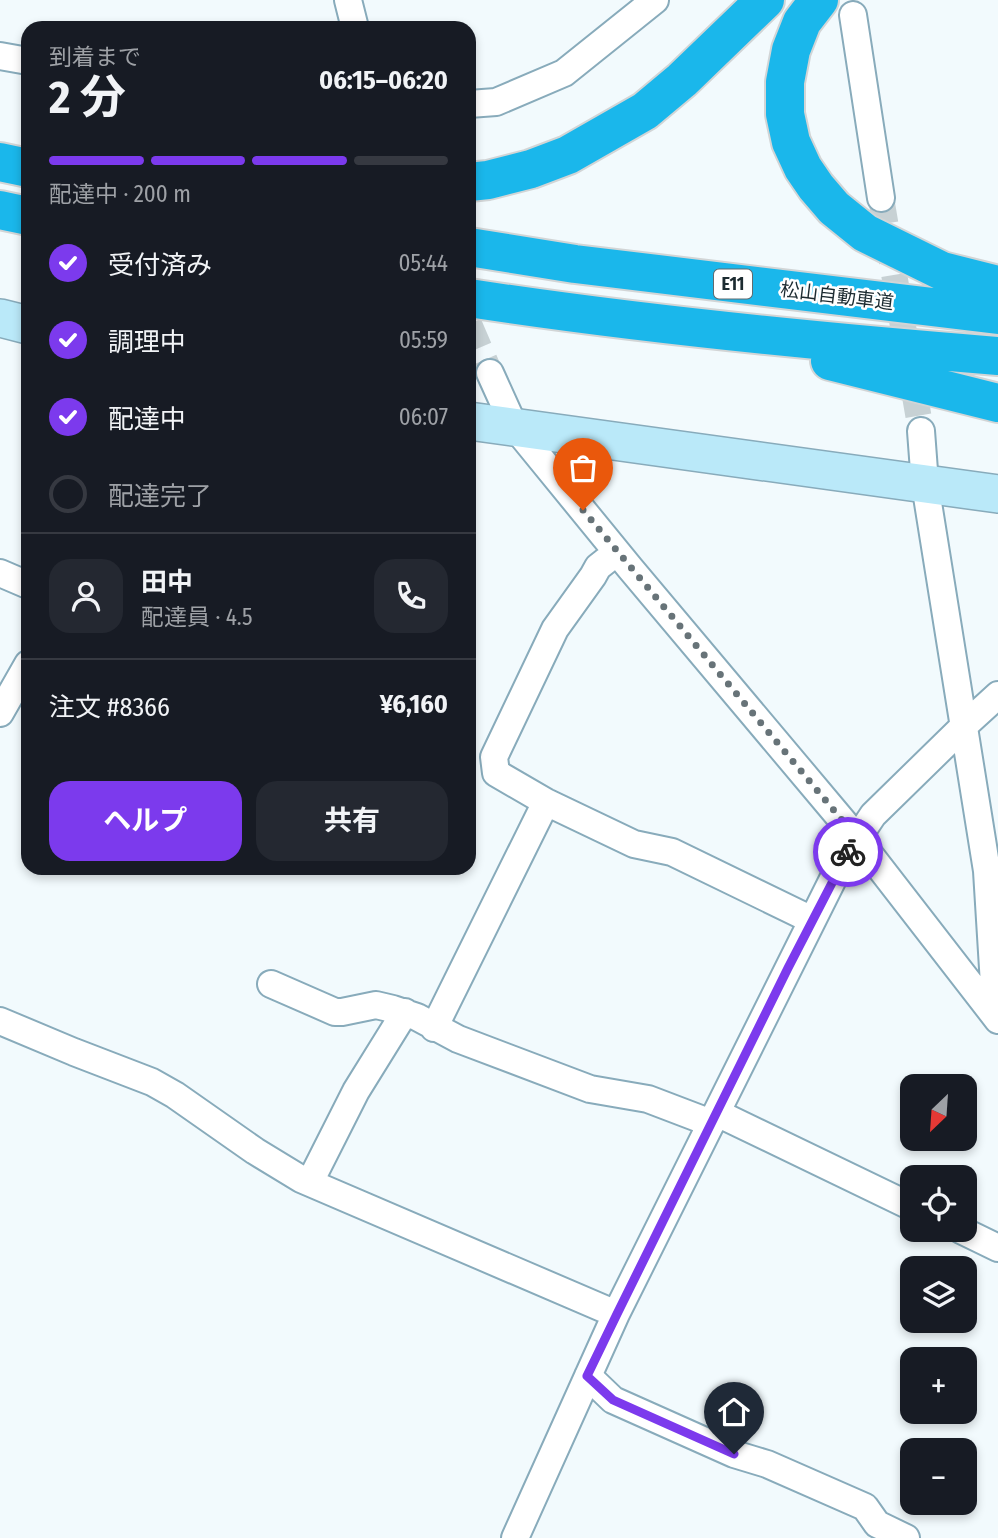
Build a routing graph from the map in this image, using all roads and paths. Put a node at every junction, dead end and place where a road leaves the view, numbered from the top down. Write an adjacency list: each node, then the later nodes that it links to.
1 (348, 0): 5 (street)
2 (655, 0): 8 (street)
3 (765, 0): 13 (highway)
4 (836, 7): 14 (street); 18 (highway)
5 (353, 21)
6 (0, 56): 7 (street)
7 (21, 60)
8 (476, 103)
9 (0, 137): 10 (highway)
10 (21, 140)
11 (0, 162): 12 (highway)
12 (21, 166)
13 (476, 181)
14 (881, 198)
15 (0, 210): 16 (highway)
16 (21, 214)
17 (476, 248): 20 (highway, 松山自動車道 / E11)
18 (998, 285)
19 (476, 299): 23 (highway)
20 (998, 315)
21 (0, 318): 22 (street)
22 (21, 324)
23 (703, 330): 24 (highway); 26 (highway)
24 (998, 356)
25 (491, 373): 28 (street)
26 (998, 403)
27 (476, 423): 28 (street)
28 (514, 426): 30 (street); 32 (street)
29 (921, 431): 30 (street)
30 (925, 484): 31 (street); 38 (street)
31 (998, 494)
32 (617, 552): 39 (street); 40 (street)
33 (0, 573): 34 (street)
34 (21, 582)
35 (21, 676): 37 (street)
36 (998, 695): 38 (street)
37 (0, 713)
38 (964, 726): 40 (street); 41 (street)
39 (546, 802): 42 (street); 47 (street)
40 (857, 838): 42 (street); 45 (street)
41 (993, 877): 45 (street)
42 (812, 920): 48 (street)
43 (271, 984): 44 (street)
44 (405, 1012): 47 (street); 49 (street)
45 (997, 1019)
46 (0, 1021): 49 (street)
47 (434, 1028): 48 (street)
48 (714, 1118): 50 (street); 53 (street)
49 (310, 1182): 53 (street)
50 (900, 1202)
51 (977, 1238): 52 (street)
52 (998, 1248)
53 (617, 1314): 54 (street)
54 (587, 1376): 55 (street); 56 (street)
55 (515, 1538)
56 (906, 1538)

